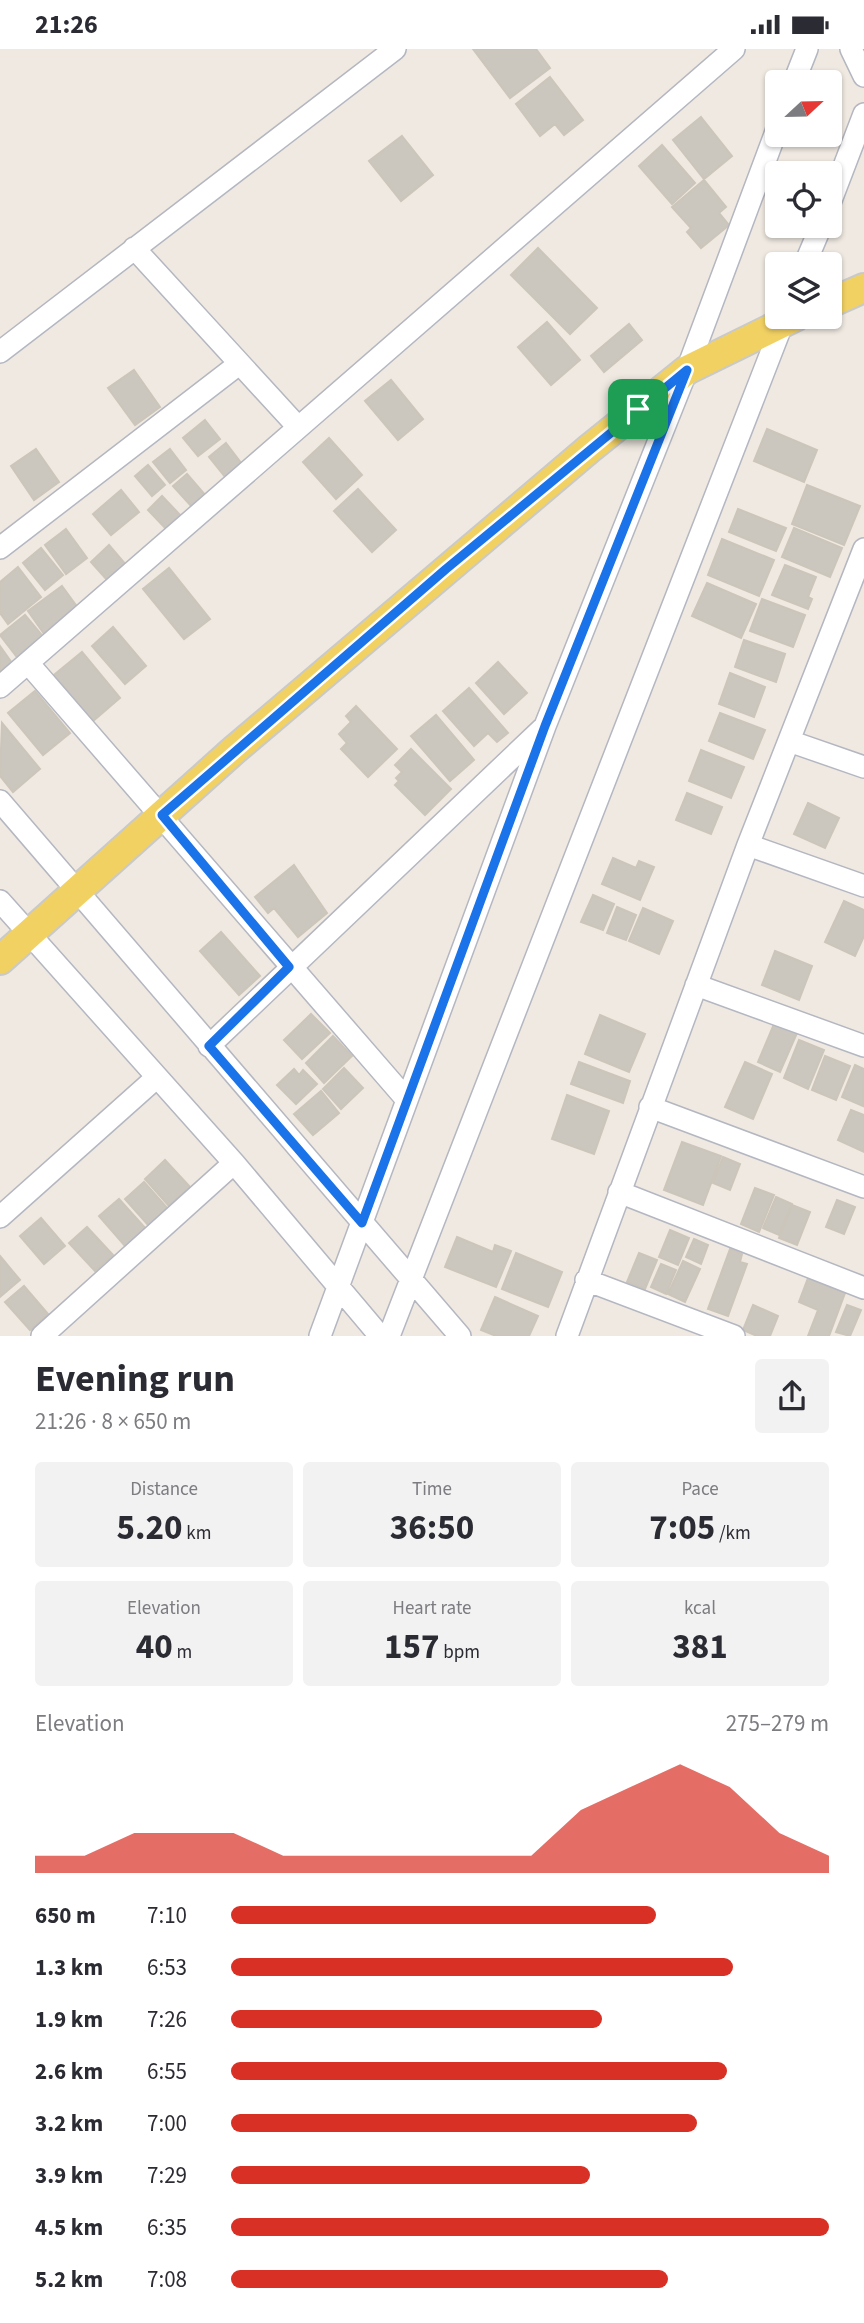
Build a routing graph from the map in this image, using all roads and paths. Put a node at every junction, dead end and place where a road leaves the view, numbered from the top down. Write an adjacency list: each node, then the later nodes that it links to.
1 (395, 49): 10 (street)
2 (734, 49): 18 (street)
3 (807, 49): 5 (street)
4 (850, 49): 6 (street)
5 (799, 70)
6 (864, 76)
7 (864, 114): 9 (street)
8 (770, 147): 17 (street)
9 (842, 172)
10 (134, 248): 15 (street); 16 (street)
11 (864, 288): 12 (main road)
12 (842, 298)
13 (767, 329): 17 (main road)
14 (784, 329): 47 (street)
15 (0, 352)
16 (239, 364): 18 (street); 19 (street)
17 (687, 370): 24 (street); 28 (main road)
18 (298, 427): 22 (street)
19 (0, 548)
20 (864, 549): 21 (street)
21 (856, 599): 25 (street)
22 (28, 663): 23 (street); 28 (street)
23 (0, 687)
24 (545, 726): 35 (street); 40 (street)
25 (789, 741): 26 (street); 29 (street)
26 (864, 767)
27 (0, 801): 31 (street)
28 (162, 815): 31 (main road); 35 (street)
29 (748, 845): 30 (street); 36 (street)
30 (864, 886)
31 (76, 892): 33 (main road); 37 (street)
32 (0, 901): 33 (street)
33 (28, 935): 34 (main road); 39 (street)
34 (0, 960)
35 (289, 967): 37 (street); 40 (street)
36 (696, 985): 38 (street); 41 (street)
37 (209, 1046): 46 (street)
38 (864, 1046)
39 (156, 1078): 42 (street); 45 (street)
40 (407, 1100): 46 (street)
41 (650, 1107): 43 (street); 44 (street)
42 (234, 1163): 50 (street); 51 (street)
43 (864, 1187)
44 (619, 1192): 48 (street); 49 (street)
45 (0, 1217)
46 (362, 1223): 47 (street); 50 (street)
47 (412, 1280): 54 (street); 55 (street)
48 (586, 1280): 56 (street); 57 (street)
49 (864, 1288)
50 (339, 1290): 52 (street); 53 (street)
51 (42, 1336)
52 (320, 1336)
53 (380, 1336)
54 (389, 1336)
55 (460, 1336)
56 (567, 1336)
57 (734, 1336)

